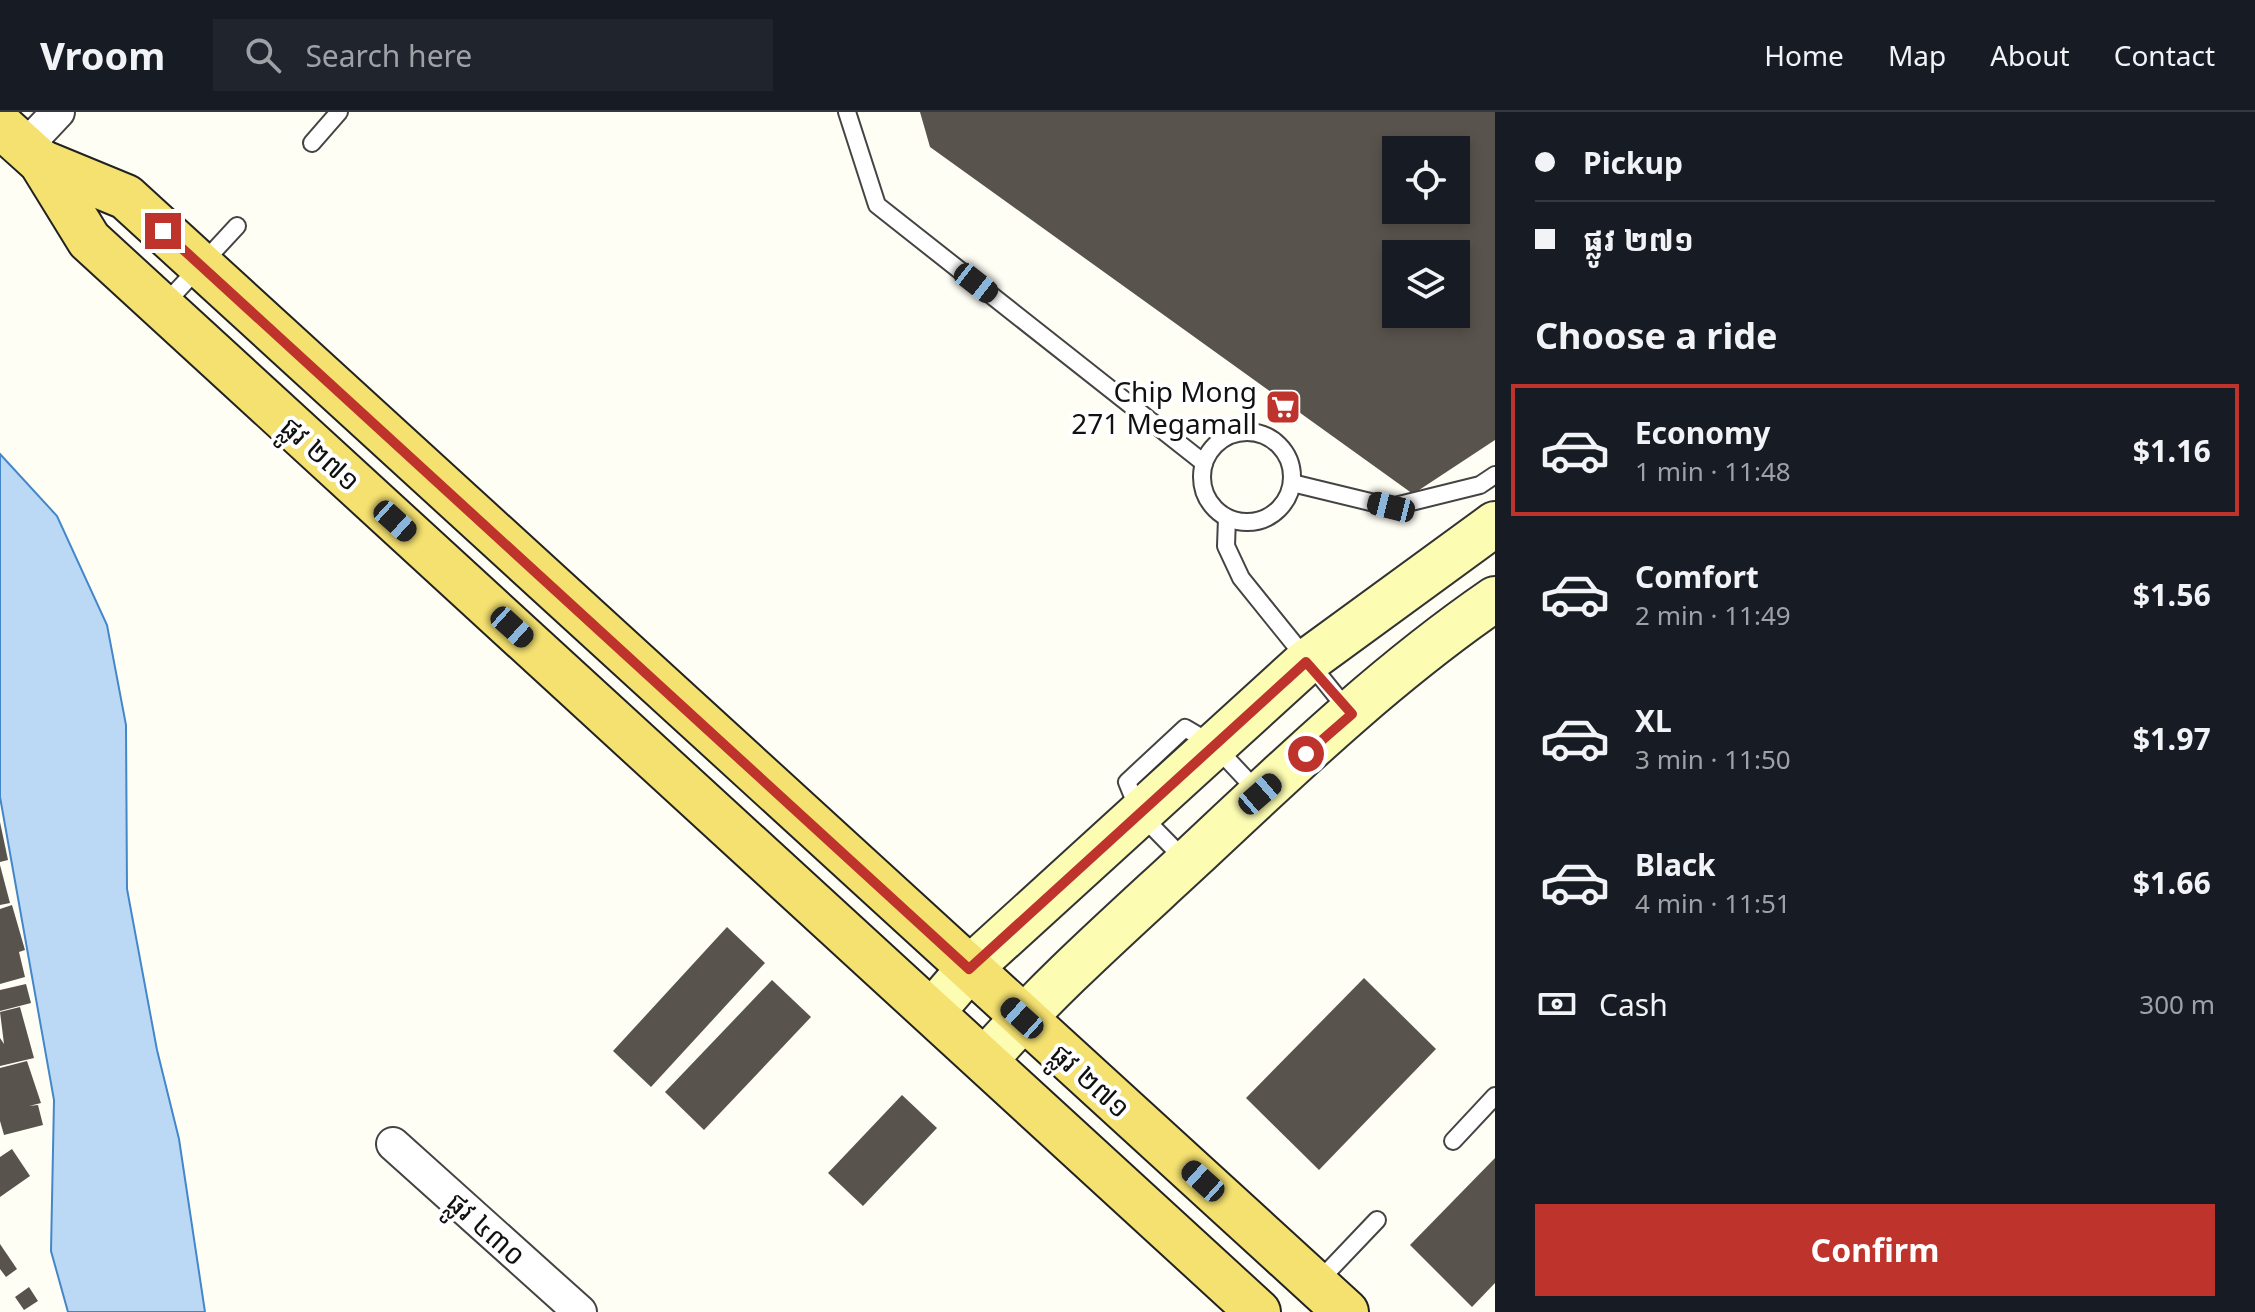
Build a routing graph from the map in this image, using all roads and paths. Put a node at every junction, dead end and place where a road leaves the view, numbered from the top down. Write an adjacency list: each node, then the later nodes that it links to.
1 (58, 112): 4 (street)
2 (339, 112): 5 (lane)
3 (847, 112): 9 (lane)
4 (19, 142): 7 (main road, ផ្លូវ ២៧១); 8 (main road, ផ្លូវ ២៧១)
5 (312, 143)
6 (237, 226): 7 (lane)
7 (200, 265): 8 (lane); 21 (main road, ផ្លូវ ២៧១)
8 (162, 307): 22 (main road, ផ្លូវ ២៧១)
9 (1204, 463): 11 (lane); 12 (lane)
10 (1495, 475): 11 (lane)
11 (1292, 483): 12 (lane)
12 (1227, 518): 15 (lane)
13 (1495, 524): 15 (street)
14 (1495, 599): 16 (street)
15 (1306, 662): 16 (lane); 17 (street)
16 (1352, 714): 18 (street)
17 (1214, 745): 18 (lane); 19 (street)
18 (1260, 794): 20 (street)
19 (1140, 814): 20 (lane); 21 (street)
20 (1187, 862): 23 (street)
21 (969, 969): 22 (street); 23 (main road, ផ្លូវ ២៧១)
22 (932, 1012): 24 (main road, ផ្លូវ ២៧១)
23 (1022, 1018): 24 (street); 29 (main road, ផ្លូវ ២៧១)
24 (985, 1060): 31 (main road, ផ្លូវ ២៧១)
25 (1495, 1096): 26 (lane)
26 (1453, 1141)
27 (393, 1144): 30 (street, ផ្លូវ ៤៣០)
28 (1377, 1220): 29 (lane)
29 (1331, 1298)
30 (580, 1312)
31 (1258, 1312)

